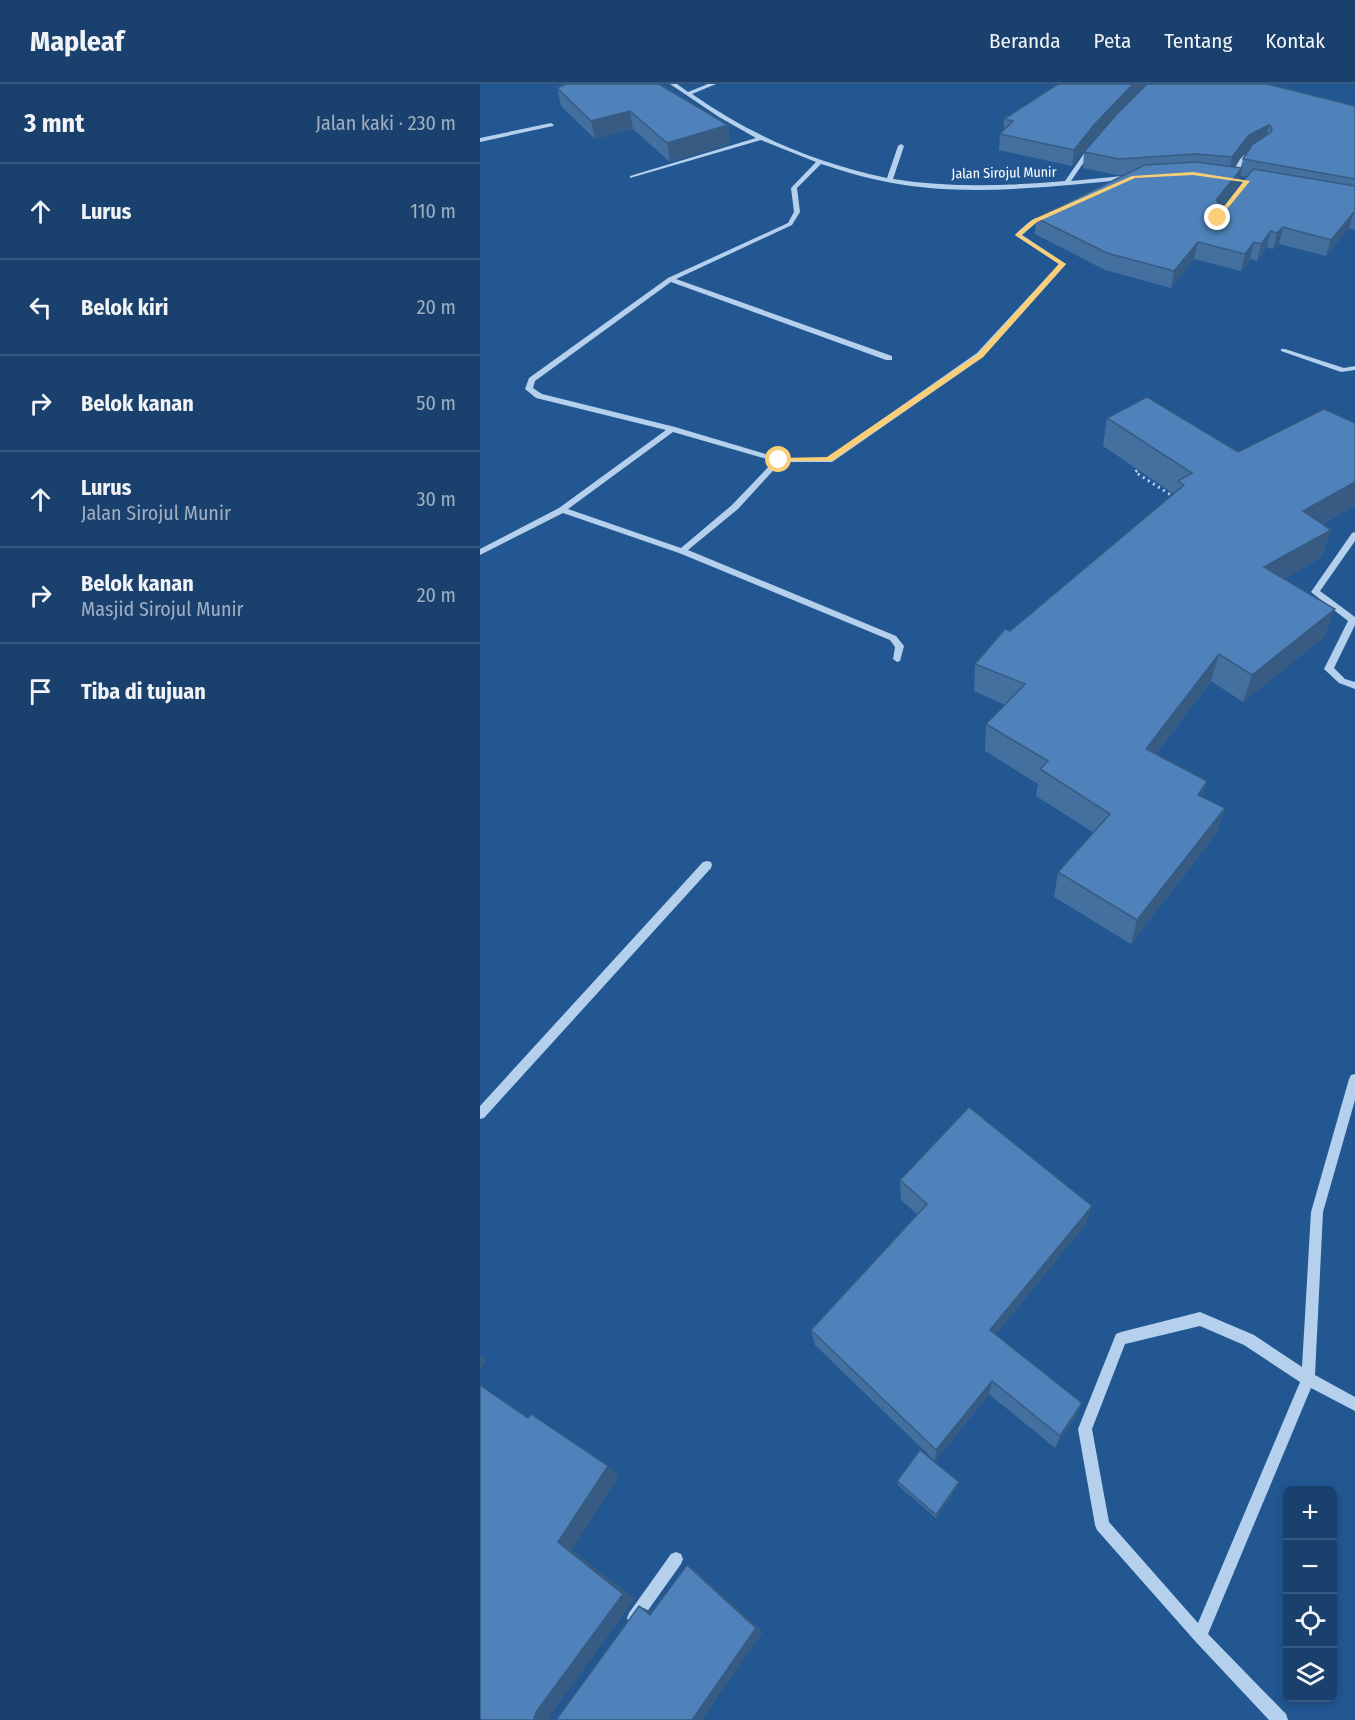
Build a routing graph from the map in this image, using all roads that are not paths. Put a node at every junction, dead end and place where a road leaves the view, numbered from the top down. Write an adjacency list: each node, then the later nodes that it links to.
1 (673, 84): 3 (street, Jalan Sirojul Munir)
2 (713, 84): 3 (street)
3 (688, 94): 5 (street, Jalan Sirojul Munir)
4 (551, 125): 7 (street)
5 (762, 138): 10 (street, Jalan Sirojul Munir); 12 (street)
6 (1098, 138): 18 (street)
7 (480, 140)
8 (901, 146): 17 (street)
9 (1258, 148): 15 (street)
10 (821, 161): 17 (street, Jalan Sirojul Munir); 21 (street)
11 (1146, 176): 13 (street, Jalan Sirojul Munir)
12 (632, 177)
13 (1134, 177): 18 (street, Jalan Sirojul Munir); 19 (street)
14 (1222, 177): 15 (street)
15 (1232, 178): 16 (street)
16 (1240, 180)
17 (889, 181): 18 (street, Jalan Sirojul Munir)
18 (1067, 183)
19 (1104, 190)
20 (1054, 212): 26 (street)
21 (670, 279): 23 (street); 25 (street)
22 (1283, 350): 24 (street)
23 (889, 358)
24 (1355, 368)
25 (672, 429): 26 (street); 27 (street)
26 (779, 460): 29 (street)
27 (562, 510): 29 (street); 30 (street)
28 (1355, 535): 31 (street)
29 (682, 551): 32 (street)
30 (480, 552)
31 (1354, 617): 33 (street)
32 (897, 659)
33 (1355, 686)
34 (707, 865): 36 (street)
35 (1355, 1079): 37 (street)
36 (480, 1114)
37 (1308, 1379): 38 (street); 41 (street); 41 (street)
38 (1355, 1404)
39 (676, 1559): 40 (street)
40 (622, 1635)
41 (1200, 1636): 42 (street)
42 (1280, 1720)

